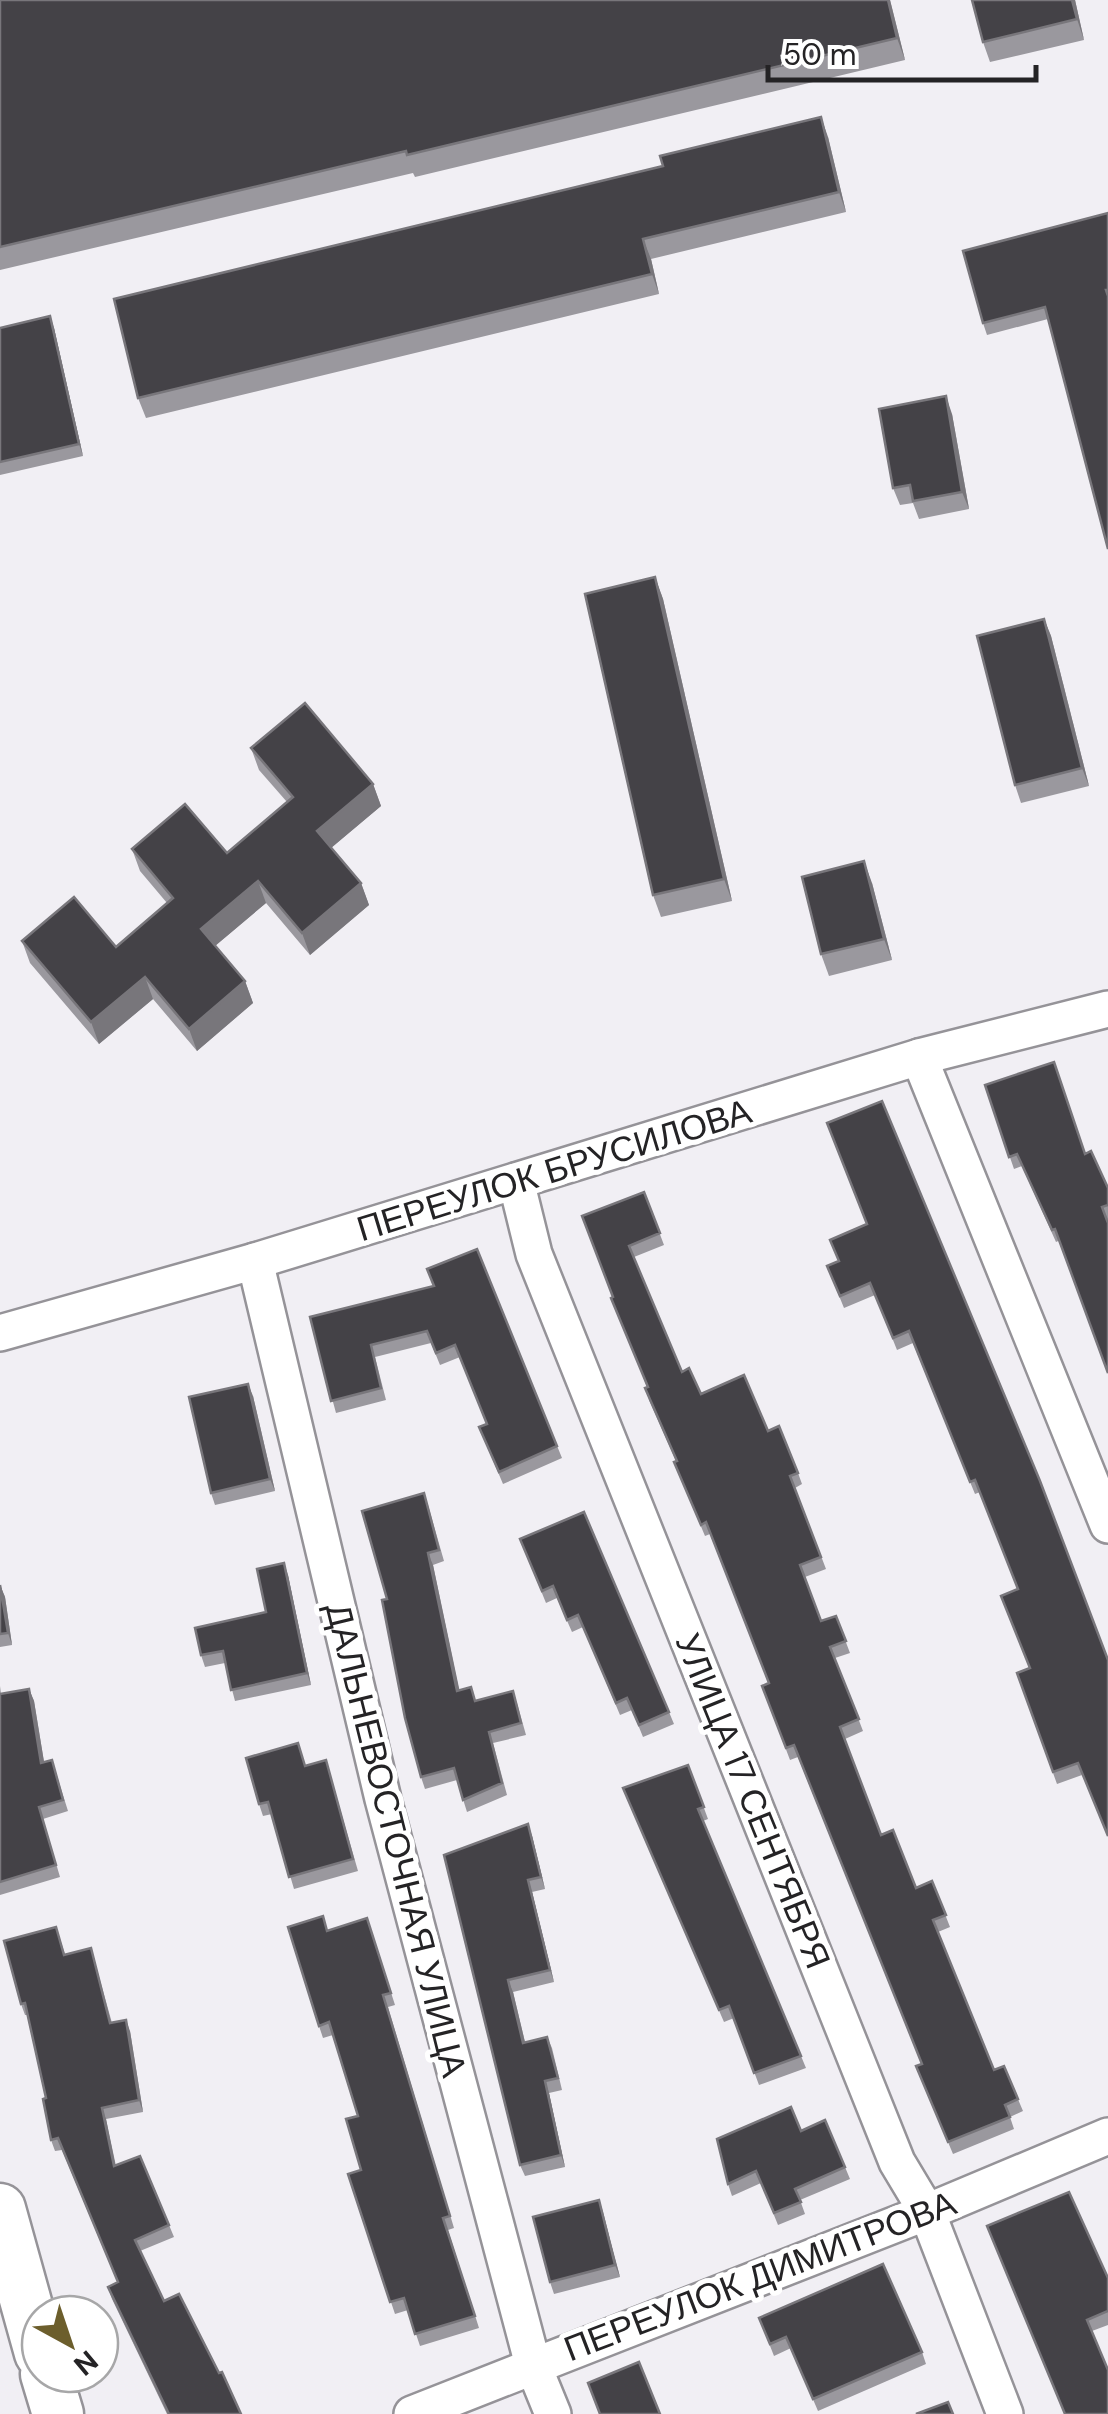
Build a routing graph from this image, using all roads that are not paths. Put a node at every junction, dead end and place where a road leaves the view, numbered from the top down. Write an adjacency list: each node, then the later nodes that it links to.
1 (1108, 1009): 2 (street, ПЕРЕУЛОК БРУСИЛОВА)
2 (919, 1057): 3 (street, ПЕРЕУЛОК БРУСИЛОВА); 6 (street)
3 (516, 1182): 4 (street, ПЕРЕУЛОК БРУСИЛОВА); 9 (street, УЛИЦА 17 СЕНТЯБРЯ)
4 (255, 1261): 5 (street, ПЕРЕУЛОК БРУСИЛОВА); 11 (street, ДАЛЬНЕВОСТОЧНАЯ УЛИЦА)
5 (0, 1333)
6 (1108, 1525)
7 (1108, 2136): 9 (street, ПЕРЕУЛОК ДИМИТРОВА)
8 (0, 2210): 10 (main road)
9 (927, 2212): 11 (street, ПЕРЕУЛОК ДИМИТРОВА); 14 (street, УЛИЦА 17 СЕНТЯБРЯ)
10 (24, 2294)
11 (533, 2365): 12 (street, ПЕРЕУЛОК ДИМИТРОВА); 13 (street, ДАЛЬНЕВОСТОЧНАЯ УЛИЦА)
12 (412, 2414)
13 (553, 2414)
14 (1005, 2414)

